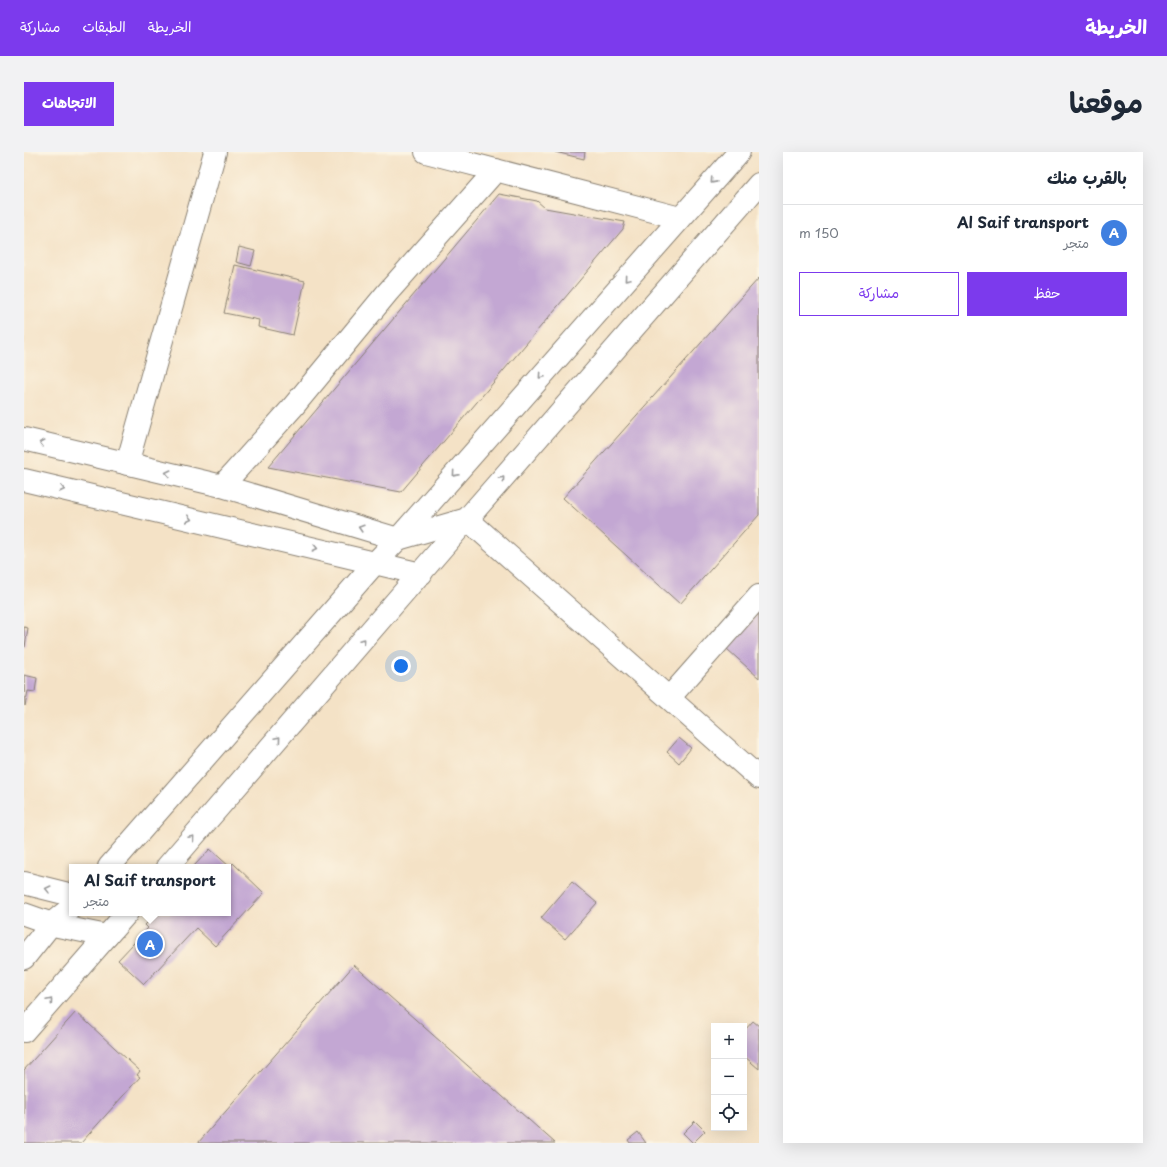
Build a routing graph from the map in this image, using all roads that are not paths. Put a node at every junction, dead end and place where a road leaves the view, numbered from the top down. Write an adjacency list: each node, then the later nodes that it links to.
1 (215, 152): 8 (street)
2 (426, 152): 4 (street)
3 (739, 152): 6 (street, one-way to 6)
4 (496, 170): 6 (street); 10 (street)
5 (759, 184): 11 (street, one-way to 5)
6 (680, 218): 12 (street, one-way to 12)
7 (24, 439): 8 (street, one-way to 7)
8 (127, 464): 10 (street, one-way to 8)
9 (24, 480): 13 (street, one-way to 13)
10 (222, 486): 12 (street, one-way to 10)
11 (467, 519): 12 (street); 14 (street); 16 (street)
12 (398, 539): 13 (street)
13 (375, 563): 14 (street); 18 (street)
14 (421, 574): 19 (street, one-way to 14)
15 (759, 596): 16 (street)
16 (669, 698): 17 (street)
17 (759, 778)
18 (112, 864)
19 (170, 864)
20 (24, 883): 21 (street, one-way to 20)
21 (69, 894)
22 (69, 909): 25 (street)
23 (24, 914): 25 (street)
24 (124, 916): 26 (street)
25 (51, 924): 26 (street); 27 (street)
26 (107, 936): 28 (street, one-way to 26)
27 (24, 958)
28 (24, 1031)

